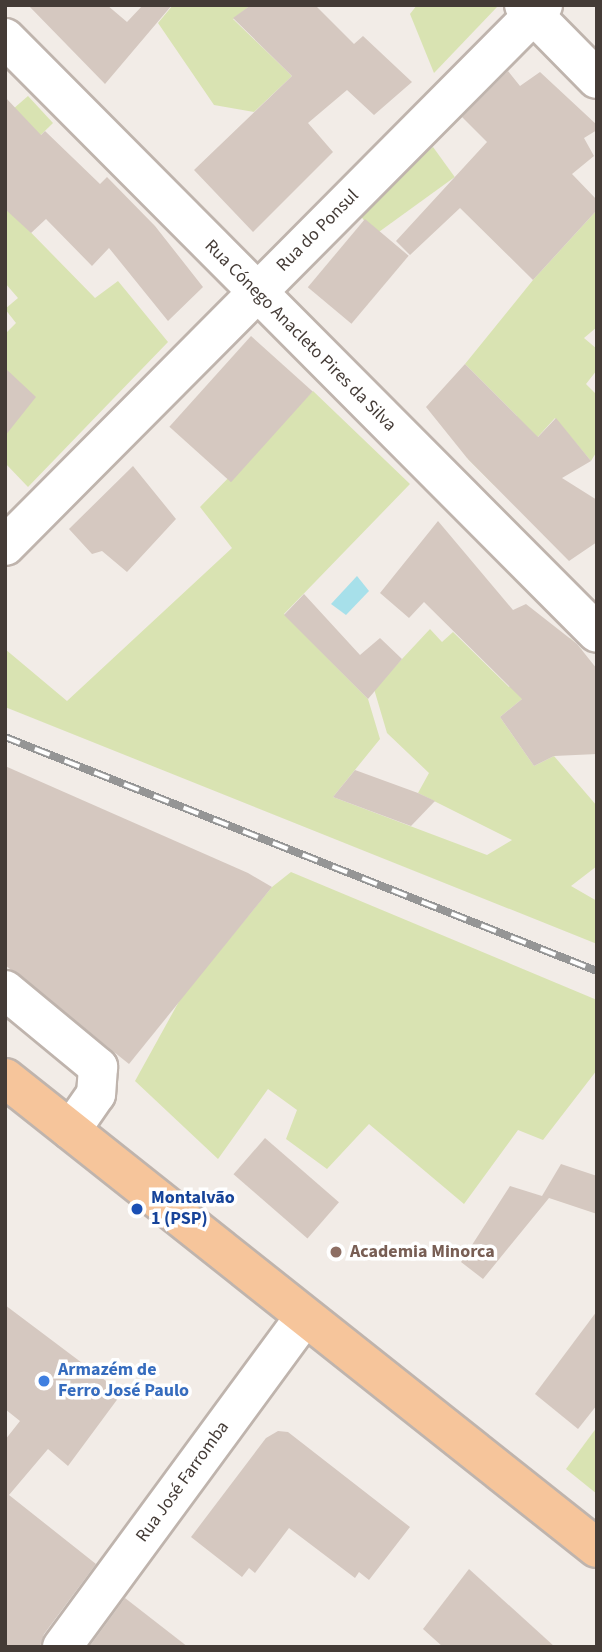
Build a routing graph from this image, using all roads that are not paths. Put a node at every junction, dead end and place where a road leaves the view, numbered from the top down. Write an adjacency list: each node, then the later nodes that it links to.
1 (533, 9): 3 (street); 4 (street, Rua do Ponsul)
2 (5, 38): 4 (street, Rua Cónego Anacleto Pires da Silva)
3 (597, 79)
4 (256, 293): 5 (street, Rua do Ponsul); 6 (street, Rua Cónego Anacleto Pires da Silva)
5 (5, 546)
6 (597, 633)
7 (5, 990): 9 (street)
8 (5, 1078): 9 (main road)
9 (71, 1130): 10 (main road)
10 (304, 1317): 11 (main road); 12 (street, Rua José Farromba)
11 (597, 1548)
12 (62, 1647)

